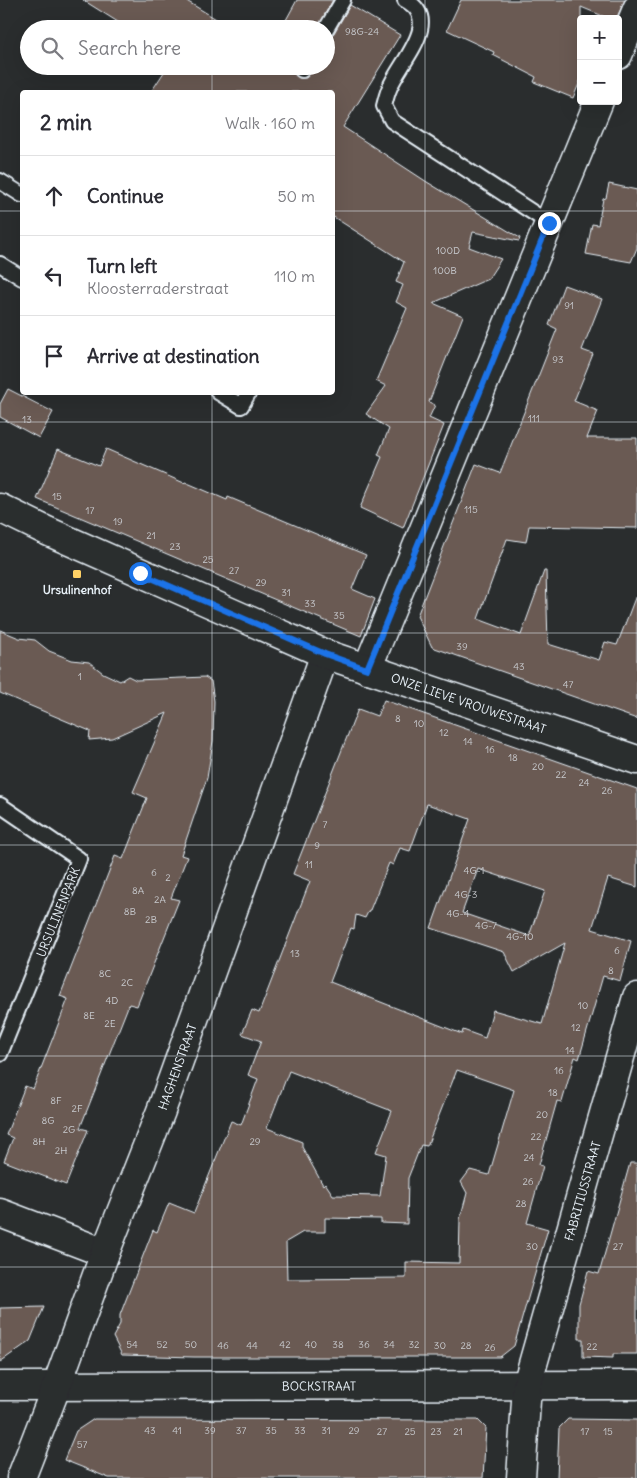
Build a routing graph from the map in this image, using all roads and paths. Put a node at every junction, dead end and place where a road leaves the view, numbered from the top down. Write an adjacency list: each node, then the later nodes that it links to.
1 (342, 0): 4 (lane)
2 (405, 0): 9 (lane)
3 (637, 9): 5 (street)
4 (331, 20)
5 (622, 45)
6 (597, 105): 9 (street)
7 (0, 181): 8 (lane)
8 (20, 194)
9 (549, 223): 16 (street)
10 (0, 264): 11 (lane)
11 (20, 277)
12 (223, 395): 13 (lane)
13 (247, 395)
14 (0, 508): 15 (street, ONZE LIEVE VROUWESTRAAT)
15 (325, 654): 16 (street, ONZE LIEVE VROUWESTRAAT); 22 (street, HAGHENSTRAAT)
16 (367, 669): 17 (street, ONZE LIEVE VROUWESTRAAT)
17 (637, 760)
18 (0, 805): 20 (lane, URSULINENPARK)
19 (637, 997): 24 (street, FABRITIUSSTRAAT)
20 (0, 1054)
21 (0, 1213): 22 (street)
22 (105, 1253): 23 (street, HAGHENSTRAAT)
23 (57, 1385): 24 (street, BOCKSTRAAT); 25 (street, BOCKSTRAAT); 27 (street, HAGHENSTRAAT)
24 (527, 1385): 26 (street, BOCKSTRAAT); 28 (street, FABRITIUSSTRAAT)
25 (0, 1386)
26 (637, 1386)
27 (21, 1478)
28 (521, 1478)

